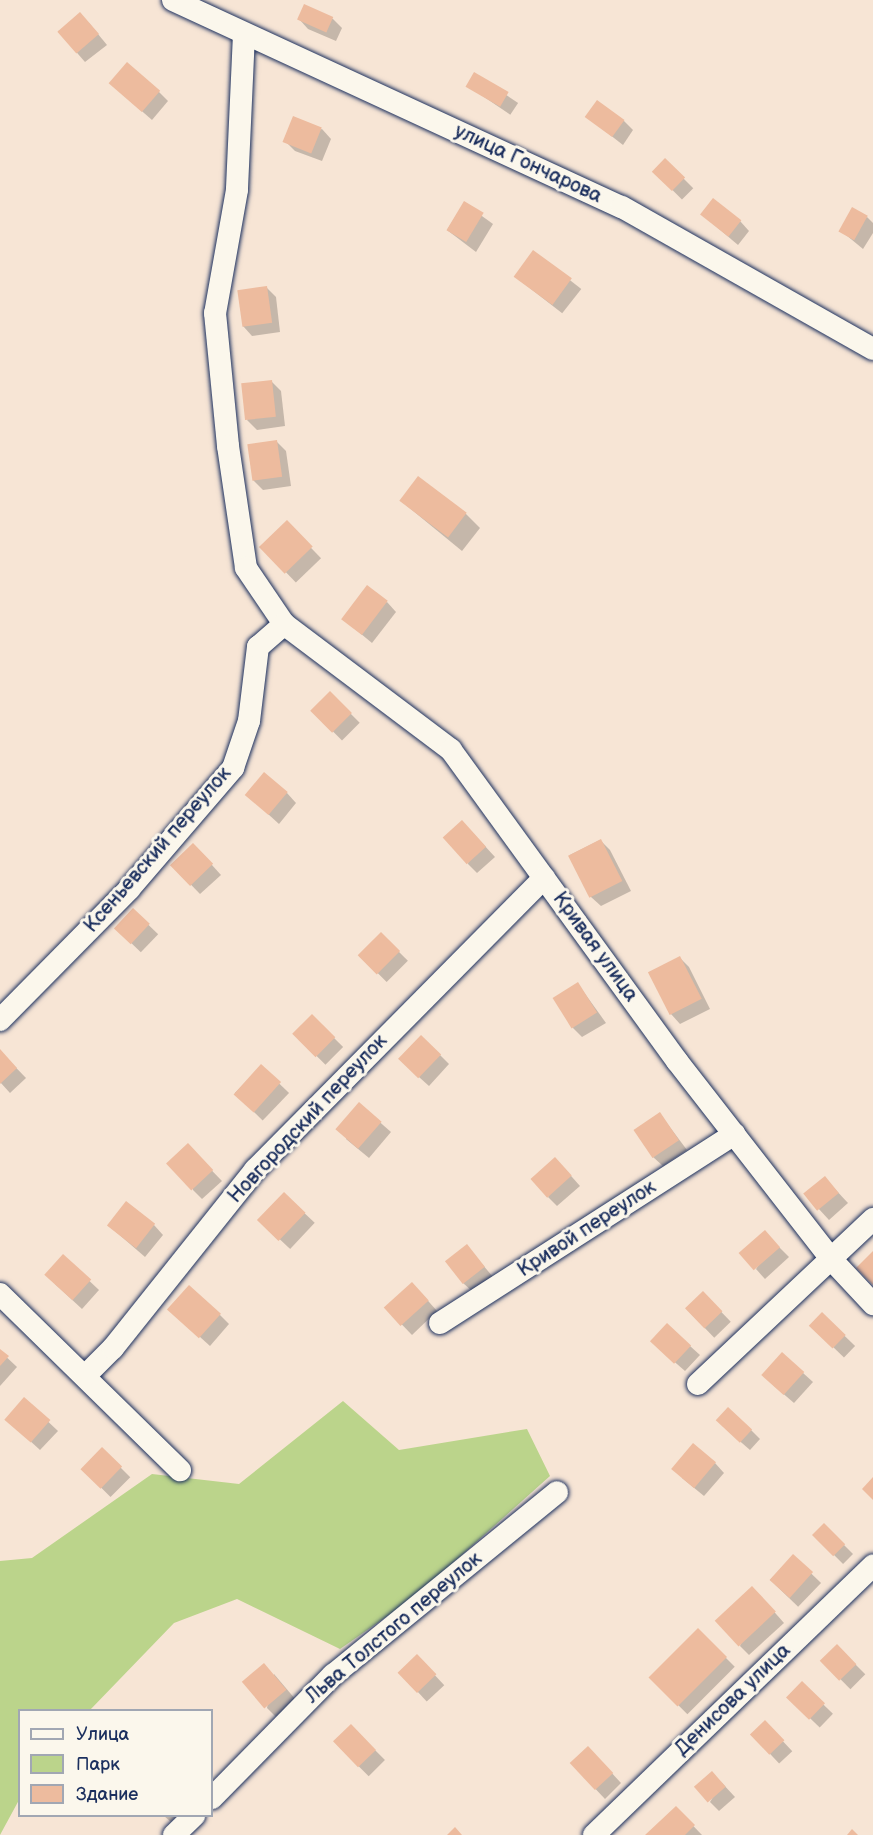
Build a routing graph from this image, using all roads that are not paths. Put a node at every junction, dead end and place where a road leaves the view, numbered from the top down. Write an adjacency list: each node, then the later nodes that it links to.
1 (173, 0): 2 (street, улица Гончарова)
2 (244, 34): 3 (street, улица Гончарова); 4 (street, Кривая улица)
3 (873, 349)
4 (284, 624): 5 (street, Кривая улица); 6 (street, Ксеньевский переулок)
5 (544, 878): 7 (street, Кривая улица); 13 (street, Новгородский переулок)
6 (0, 1020)
7 (734, 1134): 9 (street, Кривая улица); 12 (street, Кривой переулок)
8 (873, 1219): 9 (street)
9 (831, 1259): 11 (street, Кривая улица); 14 (street)
10 (0, 1294): 13 (street)
11 (873, 1304)
12 (440, 1323)
13 (87, 1374): 15 (street)
14 (698, 1384)
15 (180, 1470)
16 (557, 1492): 18 (street, Льва Толстого переулок)
17 (873, 1566): 21 (street, Денисова улица)
18 (213, 1797)
19 (192, 1817): 20 (street)
20 (174, 1835)
21 (594, 1835)

